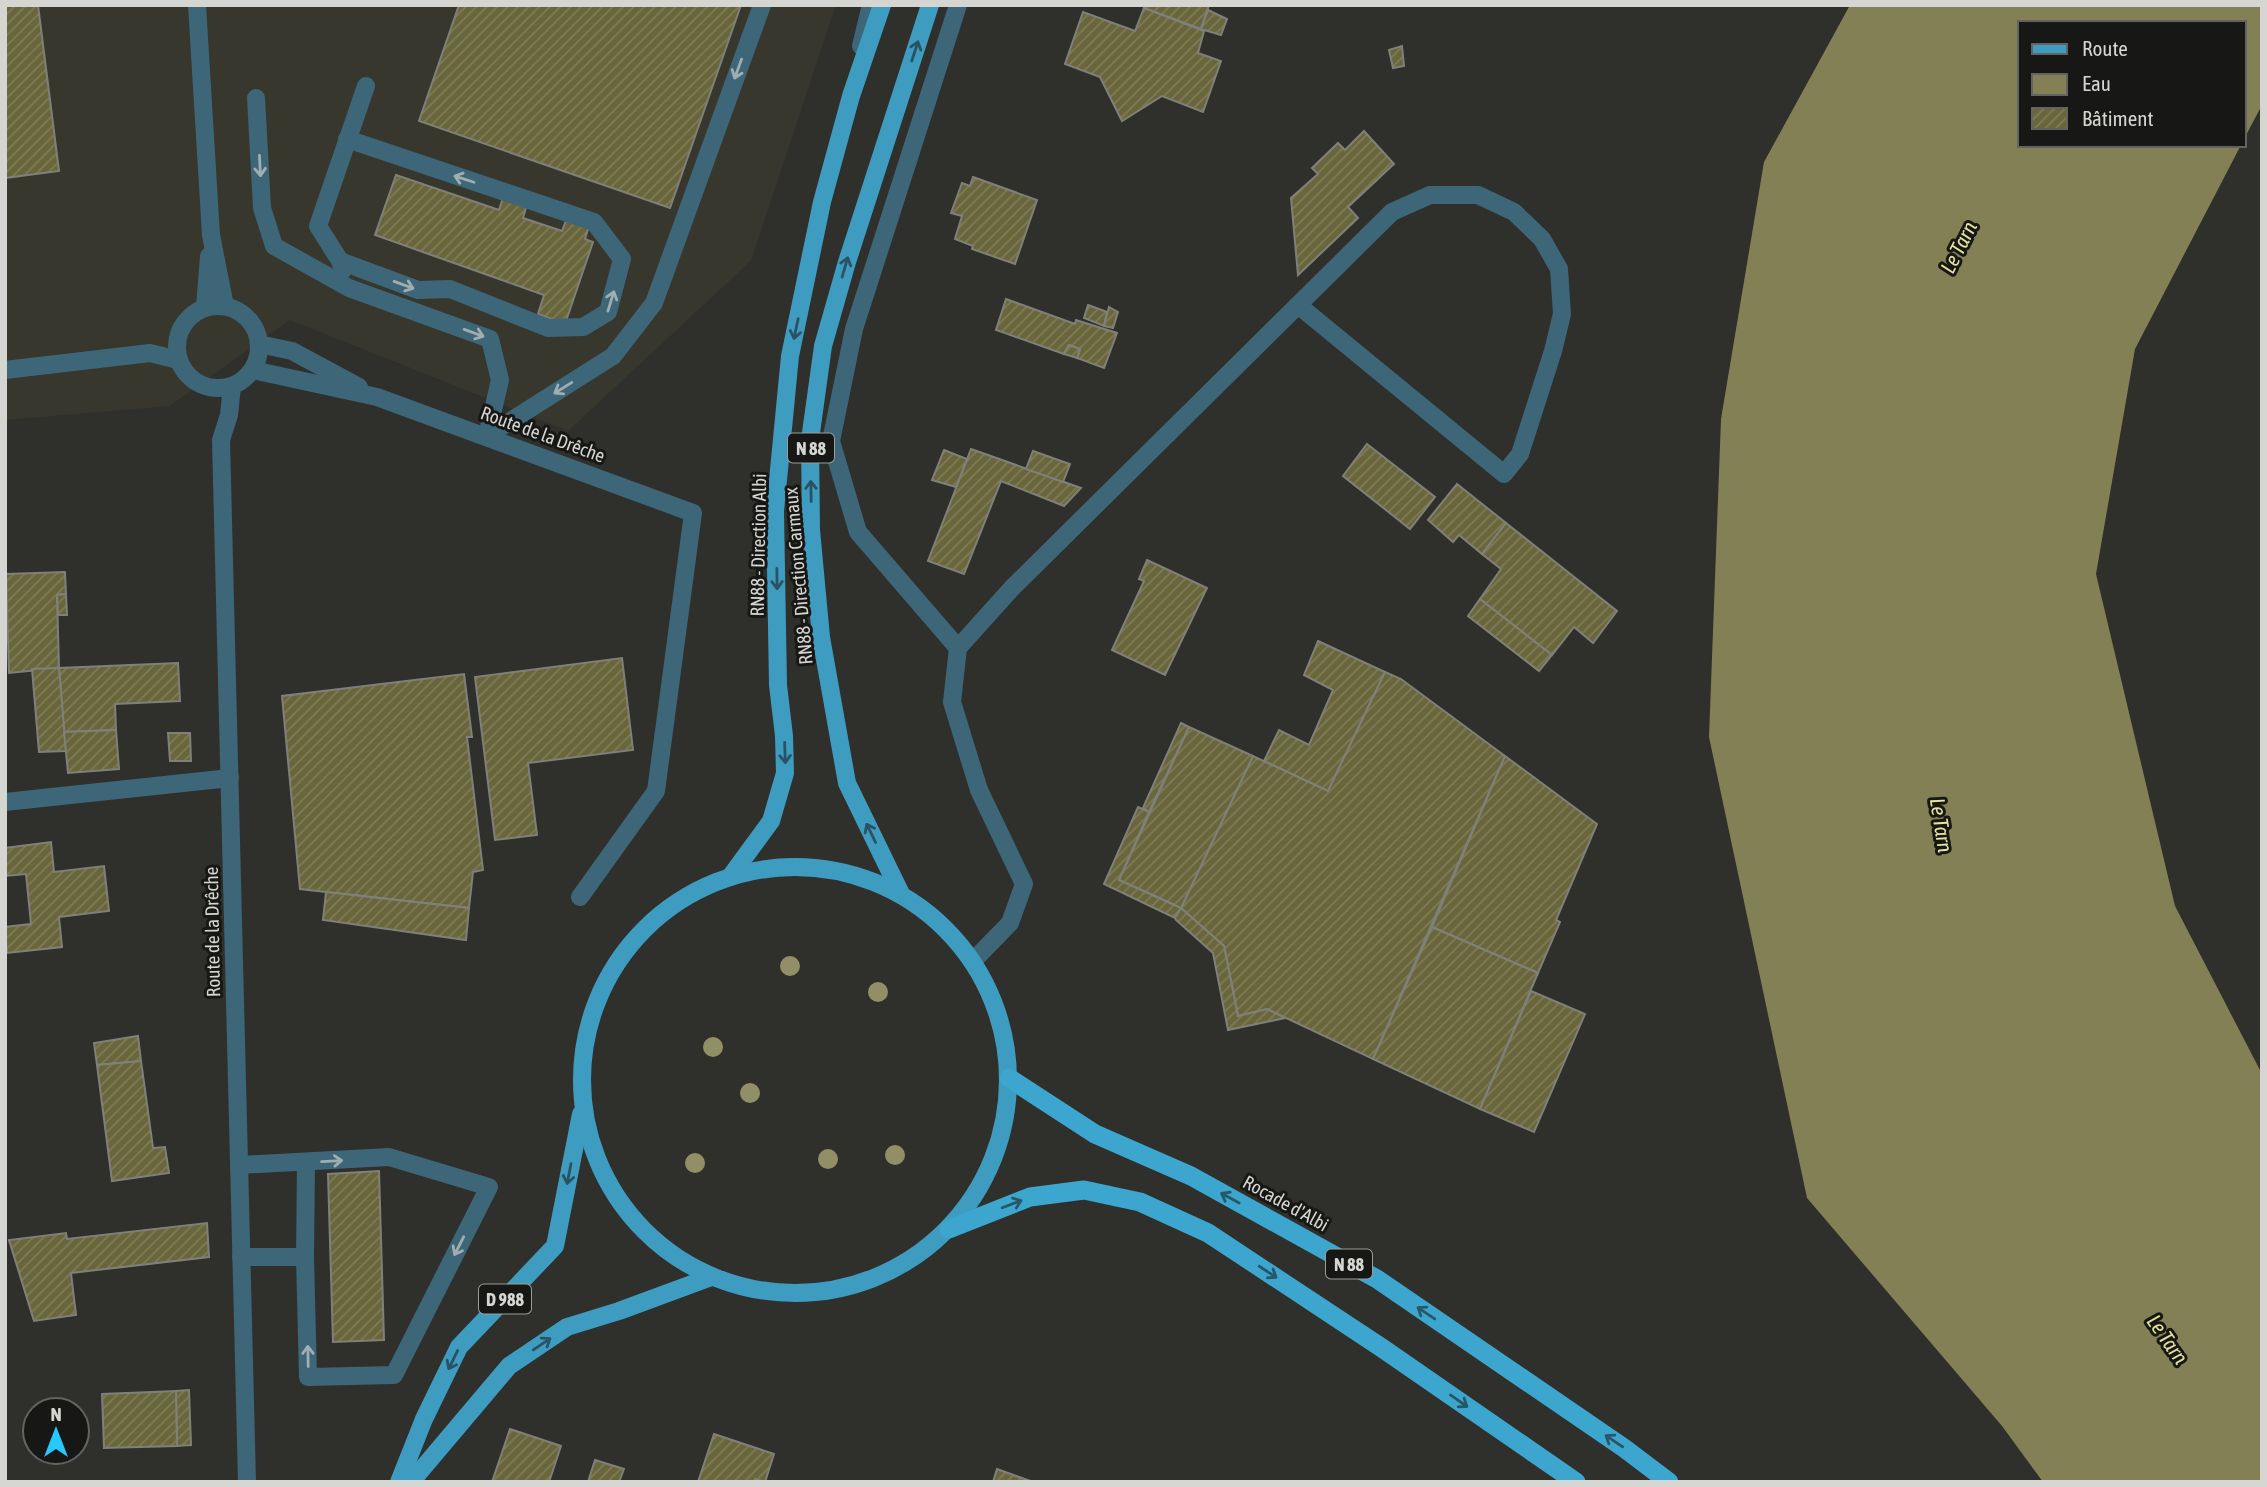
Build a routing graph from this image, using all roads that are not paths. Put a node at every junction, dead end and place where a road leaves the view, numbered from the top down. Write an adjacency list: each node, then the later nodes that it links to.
1 (197, 5): 11 (street)
2 (762, 5): 23 (street, one-way to 23)
3 (871, 5): 10 (street, RN88 - Direction Albi)
4 (882, 5): 10 (main road, RN88 - Direction Albi / N 88)
5 (930, 5): 28 (main road, RN88 - Direction Carmaux / N 88, one-way to 5)
6 (958, 5): 24 (street)
7 (366, 86): 9 (street)
8 (256, 98): 13 (street, one-way to 13)
9 (347, 139): 12 (street); 12 (street, one-way to 9)
10 (822, 202): 27 (main road, RN88 - Direction Albi / N 88, one-way to 27)
11 (211, 235): 15 (street); 16 (street)
12 (340, 261): 13 (street)
13 (349, 288): 23 (street, one-way to 23)
14 (1298, 305): 14 (street); 24 (street)
15 (225, 306): 16 (street); 17 (street)
16 (205, 307): 18 (street)
17 (259, 344): 20 (street); 22 (street, Route de la Drêche)
18 (178, 360): 19 (street); 21 (street)
19 (5, 370)
20 (253, 370): 21 (street); 22 (street, Route de la Drêche)
21 (232, 386): 25 (street, Route de la Drêche)
22 (377, 397): 23 (street, Route de la Drêche)
23 (487, 436): 29 (street, Route de la Drêche)
24 (958, 648): 30 (street)
25 (230, 778): 26 (street); 34 (street, Route de la Drêche)
26 (5, 802)
27 (730, 877): 28 (main road); 32 (main road)
28 (901, 894): 30 (main road)
29 (580, 897)
30 (973, 961): 31 (main road)
31 (1009, 1078): 35 (main road); 43 (highway, Rocade d'Albi / N 88, one-way to 31)
32 (582, 1107): 38 (main road); 40 (main road, D 988, one-way to 40)
33 (306, 1162): 34 (street); 37 (street); 37 (street, one-way to 37)
34 (239, 1165): 36 (street, Route de la Drêche)
35 (949, 1229): 38 (main road); 42 (highway, N 88, one-way to 42)
36 (241, 1256): 37 (street); 39 (street, Route de la Drêche)
37 (305, 1257)
38 (711, 1277): 41 (main road, one-way to 38)
39 (252, 1480)
40 (398, 1482)
41 (411, 1482)
42 (1576, 1482)
43 (1669, 1482)

